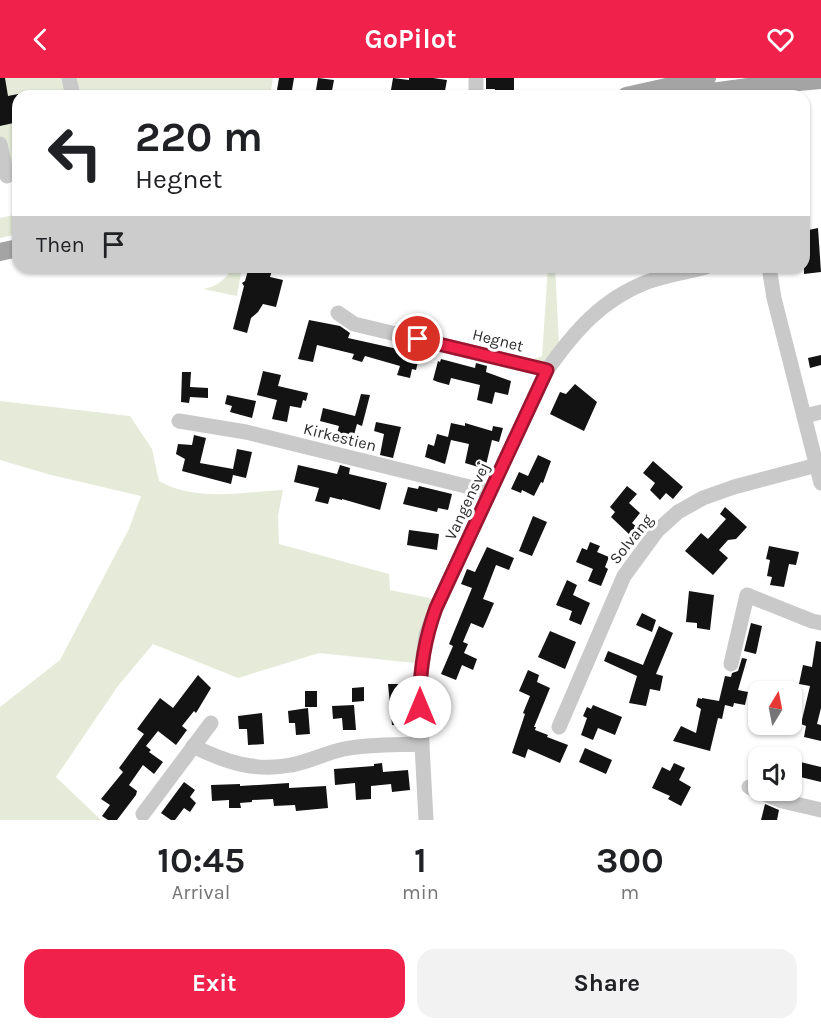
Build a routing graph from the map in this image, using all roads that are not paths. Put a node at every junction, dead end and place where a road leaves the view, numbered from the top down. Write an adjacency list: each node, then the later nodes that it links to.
1 (707, 78): 4 (main road)
2 (821, 80): 3 (main road)
3 (755, 87): 5 (main road)
4 (653, 90)
5 (731, 90)
6 (0, 144): 7 (street)
7 (8, 175)
8 (674, 273): 11 (street, Vangensvej)
9 (770, 273): 13 (street)
10 (338, 313): 11 (street, Hegnet)
11 (547, 370): 17 (street, Vangensvej)
12 (821, 412): 13 (street)
13 (804, 416): 15 (street)
14 (179, 421): 17 (street, Kirkestien)
15 (817, 465): 16 (street); 21 (street, Solvang)
16 (821, 483)
17 (490, 492): 22 (street, Vangensvej)
18 (821, 623): 19 (street)
19 (731, 664)
20 (211, 723): 23 (street)
21 (559, 727)
22 (422, 744): 23 (street); 27 (street, Vangensvej)
23 (193, 746): 26 (street)
24 (782, 801): 25 (street)
25 (821, 810)
26 (143, 814)
27 (426, 820)

